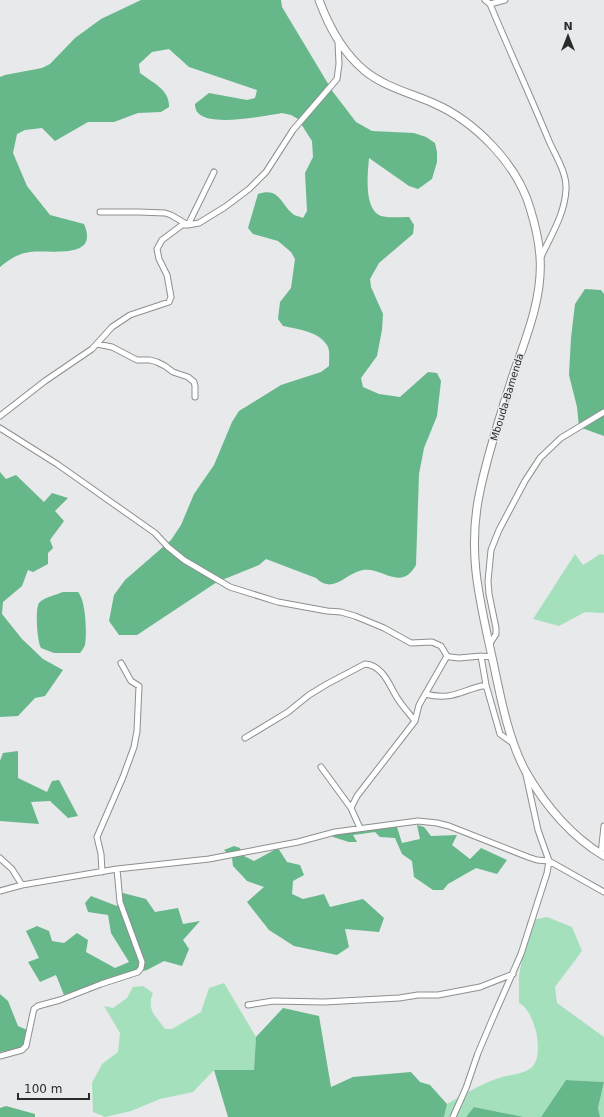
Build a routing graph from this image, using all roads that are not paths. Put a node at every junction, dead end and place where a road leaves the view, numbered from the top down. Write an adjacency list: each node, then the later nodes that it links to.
1 (319, 0): 4 (highway, Mbouda-Bamenda)
2 (505, 0): 3 (street)
3 (487, 2): 8 (street)
4 (338, 42): 7 (street); 8 (highway, Mbouda-Bamenda)
5 (214, 172): 7 (street)
6 (100, 212): 7 (street)
7 (188, 225): 9 (street)
8 (540, 258): 14 (highway, Mbouda-Bamenda)
9 (98, 344): 10 (street); 12 (street)
10 (195, 397)
11 (604, 412): 14 (street)
12 (0, 416)
13 (0, 428): 15 (street)
14 (490, 645): 17 (highway, Mbouda-Bamenda)
15 (447, 656): 16 (street); 20 (street)
16 (481, 656): 17 (street); 19 (street)
17 (492, 657): 23 (highway, Mbouda-Bamenda)
18 (121, 663): 33 (street)
19 (486, 685): 20 (street); 23 (street)
20 (425, 694): 21 (street)
21 (415, 721): 22 (street); 26 (street)
22 (244, 738)
23 (514, 744): 25 (highway, Mbouda-Bamenda)
24 (321, 767): 26 (street)
25 (525, 770): 29 (highway, Mbouda-Bamenda); 31 (street)
26 (351, 808): 28 (street)
27 (604, 826): 29 (street)
28 (360, 828): 31 (street); 32 (street)
29 (602, 855)
30 (0, 858): 34 (street)
31 (549, 861): 36 (street); 37 (street)
32 (117, 869): 33 (street); 39 (street)
33 (102, 872): 34 (street)
34 (22, 885): 35 (street)
35 (0, 891)
36 (604, 892)
37 (513, 974): 38 (street); 40 (street)
38 (248, 1006)
39 (0, 1056)
40 (453, 1117)

